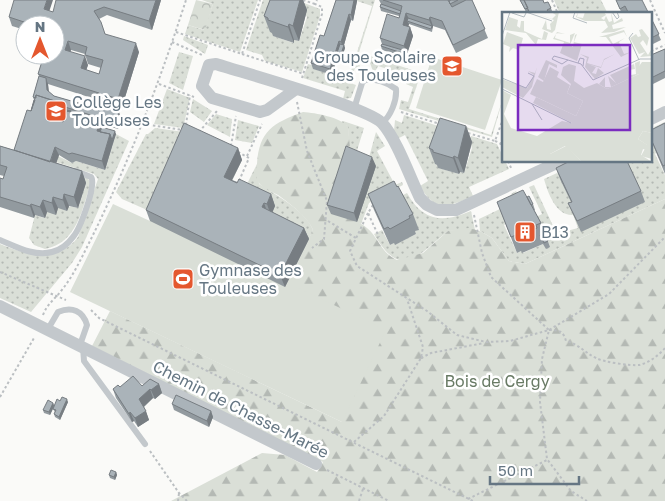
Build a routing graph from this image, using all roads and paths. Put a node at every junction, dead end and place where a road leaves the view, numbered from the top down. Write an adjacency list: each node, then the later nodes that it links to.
1 (186, 0): 9 (path)
2 (260, 0): 14 (path)
3 (303, 0): 7 (path)
4 (317, 0): 7 (path)
5 (552, 0): 8 (path)
6 (650, 0): 10 (path)
7 (315, 4): 16 (path)
8 (557, 12)
9 (176, 32): 11 (path); 14 (path)
10 (665, 32)
11 (172, 42): 15 (path); 27 (path)
12 (665, 45): 13 (path)
13 (652, 51)
14 (242, 54): 16 (path)
15 (209, 66): 17 (street); 17 (street)
16 (304, 74): 17 (path)
17 (298, 94): 19 (street); 43 (path)
18 (190, 95): 27 (path)
19 (354, 109): 20 (lane); 26 (street)
20 (392, 109): 26 (lane); 29 (path)
21 (217, 111): 30 (path)
22 (665, 112): 24 (street)
23 (236, 116): 35 (path)
24 (652, 118)
25 (502, 122): 32 (path)
26 (382, 123): 41 (street)
27 (143, 124): 50 (path)
28 (262, 124): 36 (path)
29 (448, 126)
30 (196, 132)
31 (467, 132): 32 (path)
32 (496, 142): 34 (path)
33 (223, 145): 35 (path)
34 (502, 148)
35 (231, 149): 36 (path)
36 (247, 156): 39 (path)
37 (559, 162): 41 (street)
38 (66, 168): 47 (lane)
39 (236, 188)
40 (379, 202): 42 (path)
41 (472, 203): 56 (path)
42 (368, 213): 44 (path); 46 (path)
43 (327, 221): 46 (path); 48 (path)
44 (379, 237)
45 (665, 237): 56 (path)
46 (356, 238): 51 (path)
47 (0, 240)
48 (312, 248)
49 (0, 272): 50 (path)
50 (56, 297): 52 (path); 55 (path)
51 (407, 300): 57 (path); 60 (path)
52 (74, 301)
53 (0, 306): 55 (street, Chemin de Chasse-Marée)
54 (87, 307): 62 (path)
55 (43, 327): 58 (street, Chemin de Chasse-Marée); 58 (lane); 61 (path)
56 (550, 330): 57 (path); 59 (path); 64 (path)
57 (486, 342): 60 (path)
58 (82, 345): 63 (lane); 65 (street, Chemin de Chasse-Marée)
59 (665, 348)
60 (421, 358): 62 (path)
61 (0, 397)
62 (354, 442): 68 (path)
63 (146, 444): 67 (path)
64 (547, 459): 68 (path); 74 (path)
65 (316, 464): 66 (path, Chemin de Chasse-Marée)
66 (363, 489): 71 (path); 72 (path, Chemin de Chasse-Marée)
67 (179, 493): 69 (path); 70 (path)
68 (468, 499): 73 (path)
69 (178, 501)
70 (187, 501)
71 (359, 501)
72 (389, 501)
73 (473, 501)
74 (587, 501)

